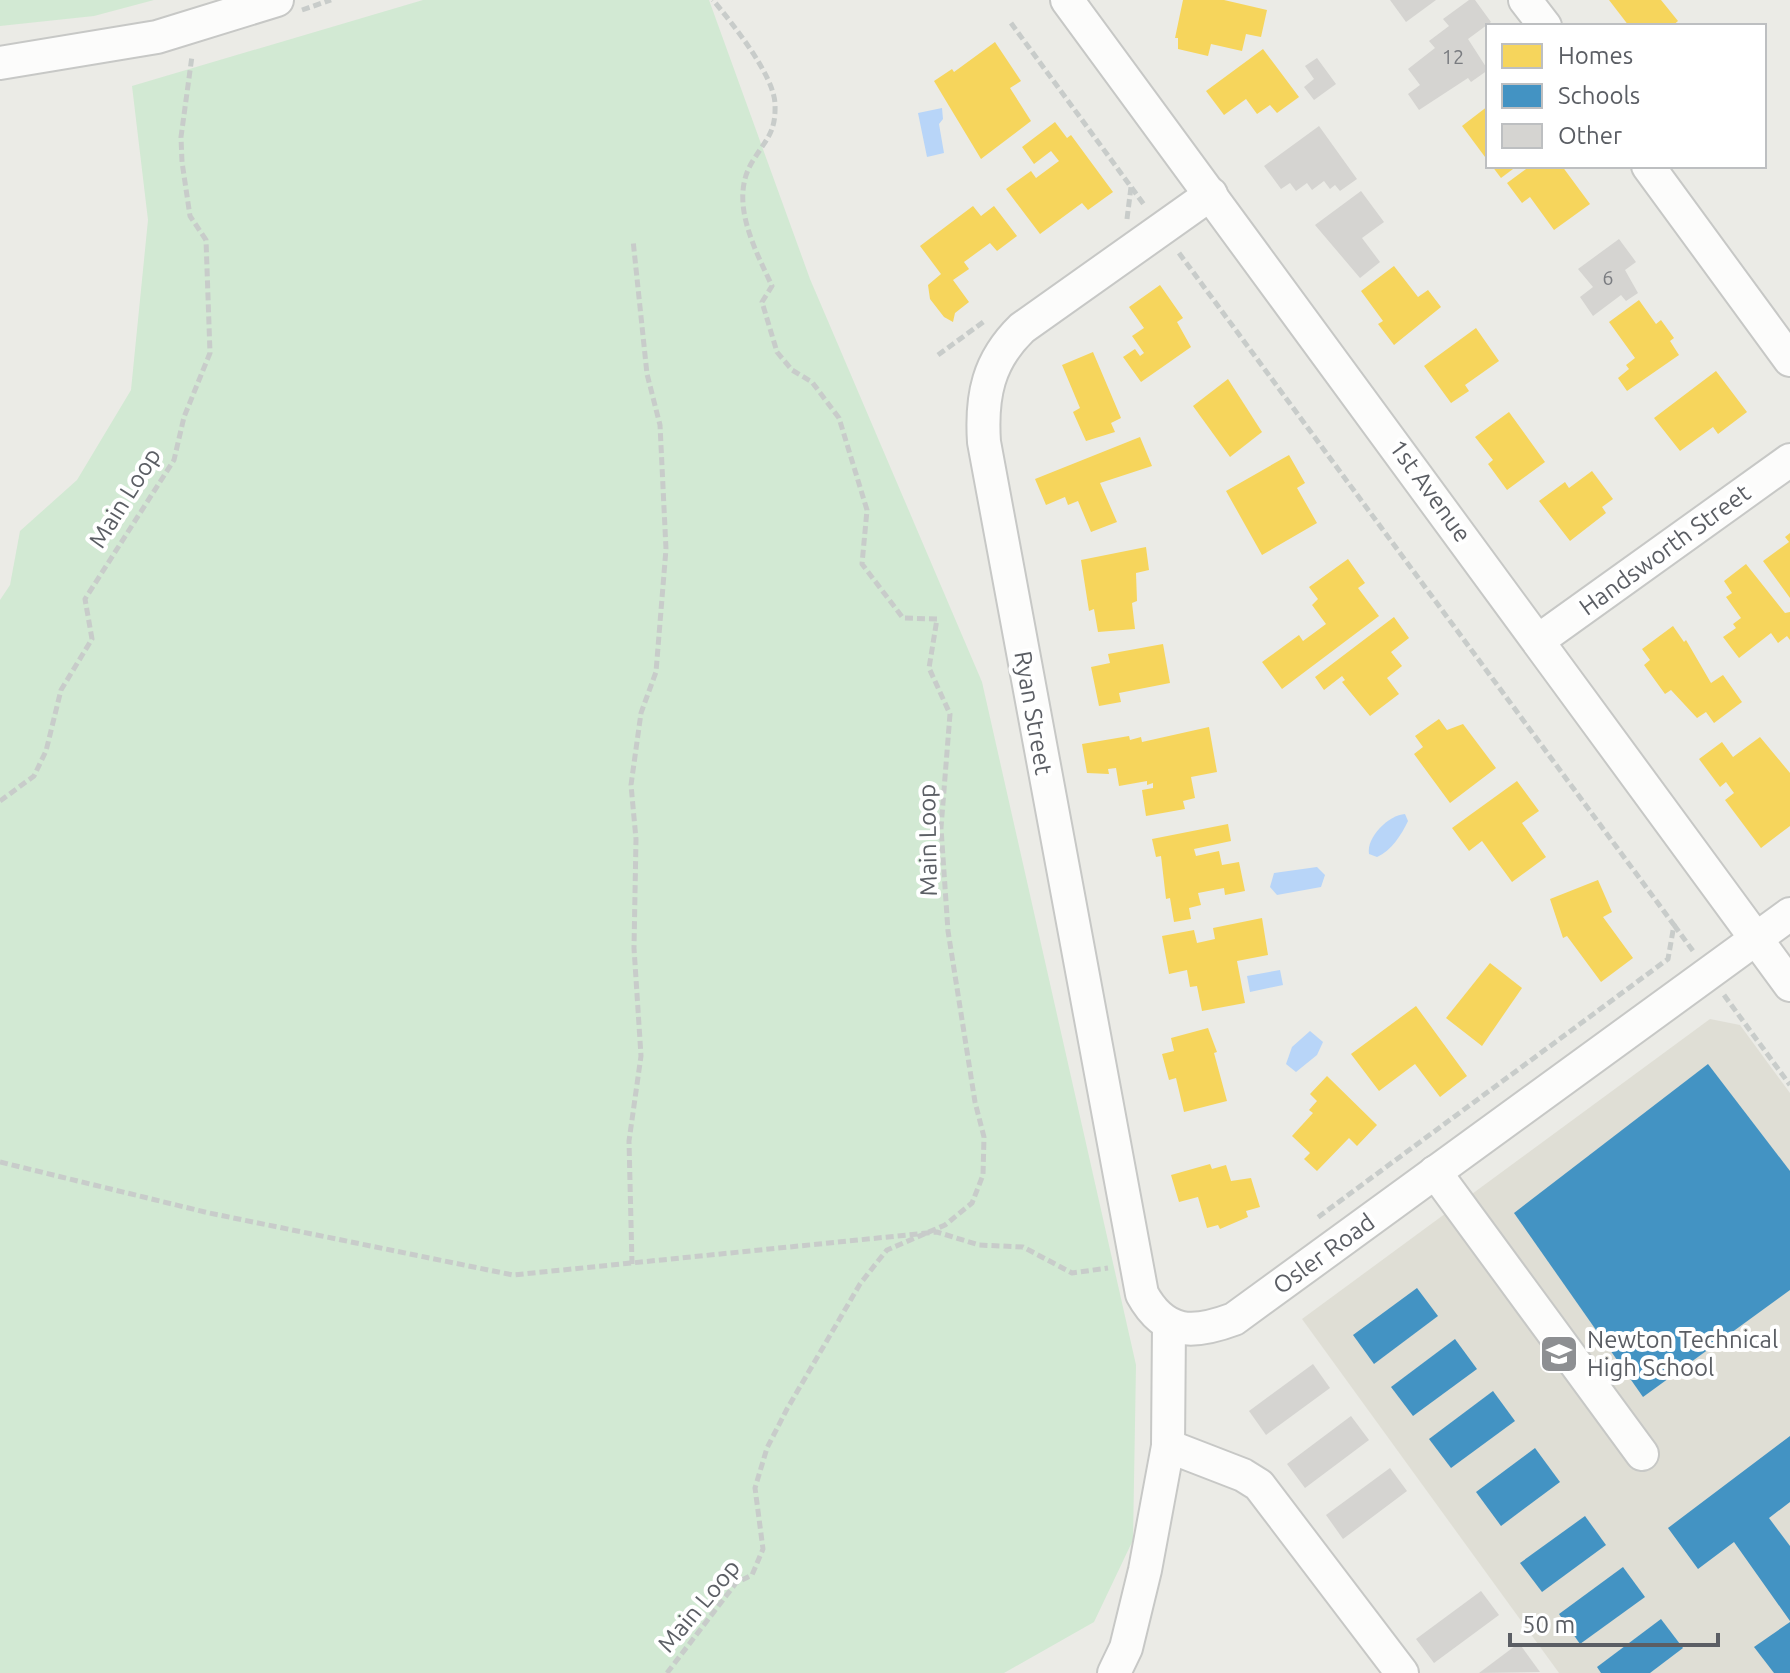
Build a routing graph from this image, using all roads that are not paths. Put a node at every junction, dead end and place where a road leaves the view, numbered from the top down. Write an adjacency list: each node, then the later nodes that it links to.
1 (1525, 0): 4 (street)
2 (1079, 4): 7 (street, 1st Avenue)
3 (284, 7): 5 (street)
4 (1543, 24)
5 (0, 63)
6 (1649, 168): 8 (street)
7 (1211, 194): 10 (street, 1st Avenue); 15 (street, Ryan Street)
8 (1790, 360)
9 (1790, 460): 10 (street, Handsworth Street)
10 (1539, 640): 12 (street, 1st Avenue)
11 (1790, 914): 12 (street, Osler Road)
12 (1757, 939): 13 (street, 1st Avenue); 14 (street, Osler Road)
13 (1790, 985)
14 (1435, 1172): 15 (street, Osler Road); 17 (street)
15 (1169, 1325): 16 (street)
16 (1168, 1446): 18 (street); 19 (street)
17 (1642, 1454)
18 (1114, 1673)
19 (1402, 1673)

